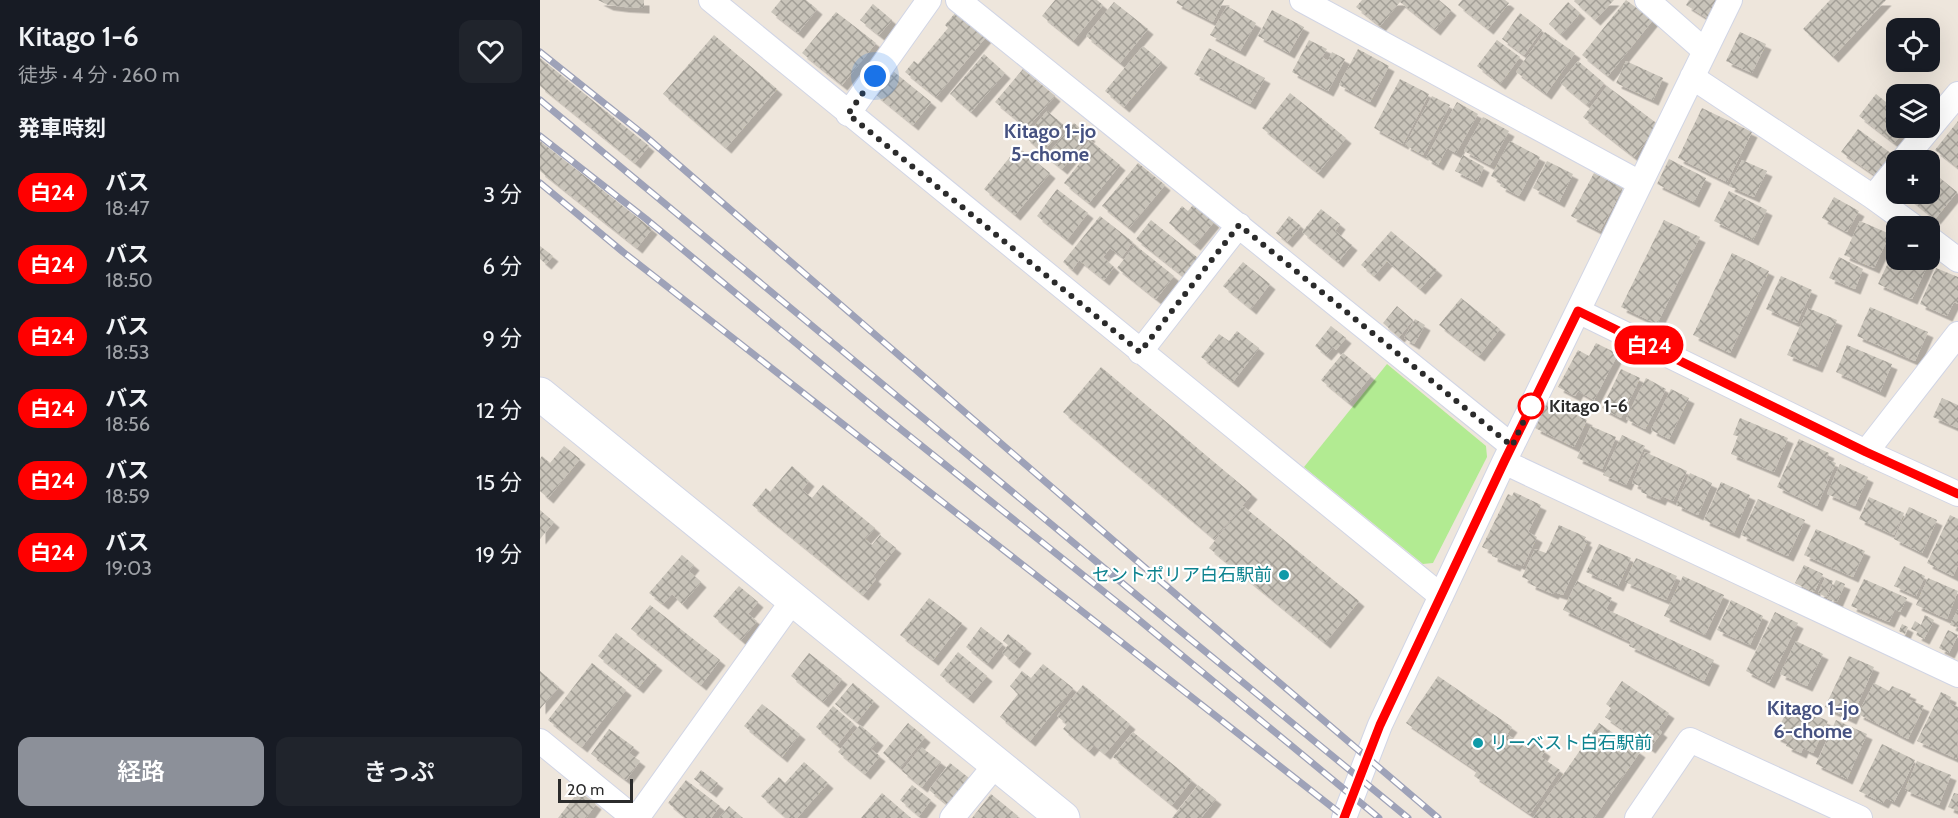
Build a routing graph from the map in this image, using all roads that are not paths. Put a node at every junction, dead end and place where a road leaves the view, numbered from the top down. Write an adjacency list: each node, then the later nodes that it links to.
1 (711, 0): 11 (street)
2 (929, 0): 11 (street)
3 (958, 0): 17 (street)
4 (1302, 0): 7 (street)
5 (1647, 0): 8 (street)
6 (1730, 0): 8 (street)
7 (1328, 6): 14 (street)
8 (1705, 51): 9 (street)
9 (1692, 77): 14 (street); 15 (street)
10 (1958, 94): 12 (street)
11 (848, 114): 22 (street)
12 (1911, 150)
13 (1886, 181): 15 (street)
14 (1640, 183): 20 (street)
15 (1873, 197): 16 (street)
16 (1899, 216)
17 (1239, 225): 22 (street); 25 (street)
18 (1940, 246): 19 (street)
19 (1958, 260)
20 (1578, 311): 24 (street); 25 (street)
21 (1958, 334): 24 (street)
22 (1140, 352): 27 (street)
23 (540, 394): 28 (street)
24 (1866, 452): 26 (street)
25 (1508, 454): 27 (street); 29 (street)
26 (1958, 494)
27 (1441, 596): 35 (street)
28 (794, 600): 31 (street); 32 (street)
29 (1958, 675)
30 (540, 741): 32 (street)
31 (997, 763): 33 (street); 34 (street)
32 (635, 818)
33 (952, 818)
34 (1064, 818)
35 (1344, 818)
36 (1637, 818): 37 (street)
37 (1860, 818)

